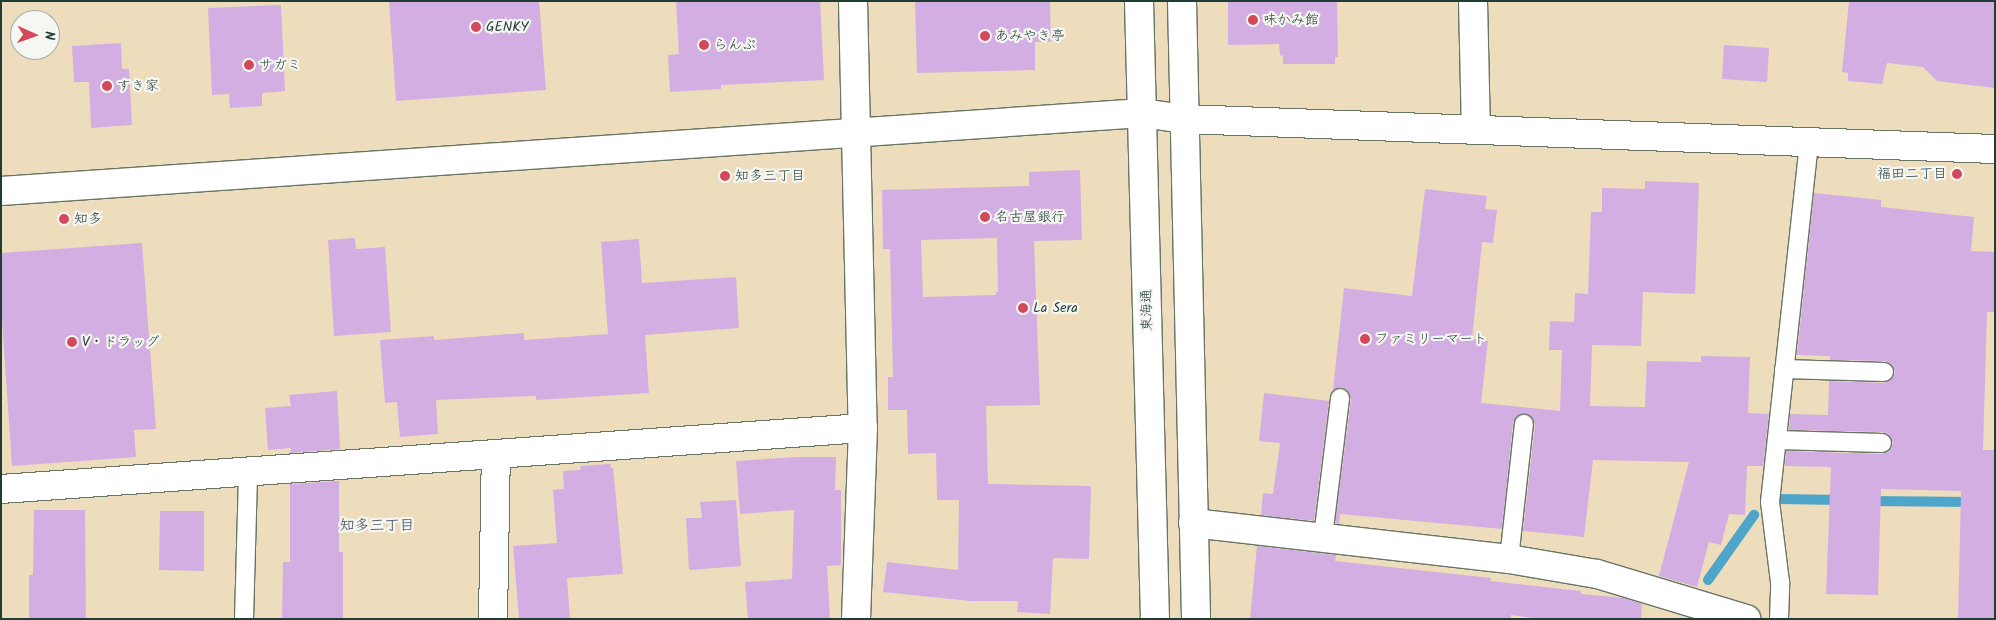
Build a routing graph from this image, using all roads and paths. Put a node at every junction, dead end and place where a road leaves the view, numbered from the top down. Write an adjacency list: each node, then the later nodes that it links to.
1 (854, 1): 8 (street)
2 (1139, 1): 5 (street, 東海通)
3 (1182, 1): 6 (street)
4 (1473, 1): 7 (street)
5 (1142, 113): 6 (street); 8 (street); 28 (street, 東海通)
6 (1184, 118): 7 (street); 22 (street)
7 (1476, 130): 9 (street)
8 (856, 133): 11 (street); 16 (street)
9 (1809, 142): 10 (street); 12 (lane)
10 (1995, 149)
11 (1, 191)
12 (1784, 369): 13 (lane); 17 (lane)
13 (1884, 372)
14 (1340, 398): 23 (lane)
15 (1524, 424): 24 (lane)
16 (863, 428): 19 (street); 27 (street)
17 (1777, 440): 18 (lane); 31 (lane)
18 (1882, 443)
19 (496, 454): 20 (street); 26 (street)
20 (248, 472): 21 (street); 25 (lane)
21 (1, 489)
22 (1193, 523): 23 (street); 29 (street)
23 (1323, 537): 24 (street)
24 (1509, 559): 30 (street)
25 (244, 619)
26 (493, 619)
27 (856, 619)
28 (1155, 619)
29 (1196, 619)
30 (1746, 619)
31 (1779, 619)

